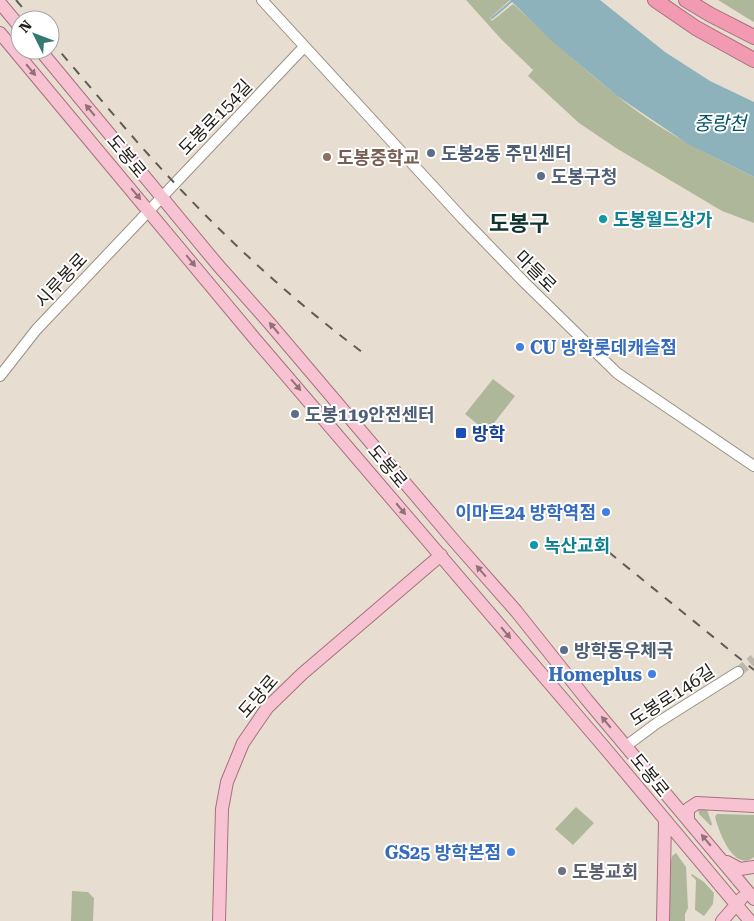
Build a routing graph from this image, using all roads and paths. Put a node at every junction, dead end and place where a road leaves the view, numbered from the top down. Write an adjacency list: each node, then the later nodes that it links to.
1 (262, 0): 11 (street, 마들로)
2 (655, 0): 14 (highway)
3 (669, 0): 12 (highway)
4 (686, 0): 10 (highway)
5 (702, 0): 8 (highway)
6 (0, 3): 7 (main road)
7 (10, 14)
8 (754, 31)
9 (0, 33): 16 (main road, 도봉로, one-way to 16)
10 (754, 37)
11 (304, 47): 15 (street, 도봉로154길); 18 (street, 마들로)
12 (754, 50)
13 (48, 60): 15 (main road, 도봉로, one-way to 13)
14 (754, 60)
15 (162, 197): 16 (street, 도봉로154길); 21 (main road, 도봉로, one-way to 15)
16 (150, 210): 17 (street, 시루봉로); 19 (main road, 도봉로, one-way to 19)
17 (0, 376)
18 (754, 466)
19 (441, 555): 24 (main road, 도봉로, one-way to 24); 30 (main road, 도당로)
20 (738, 672): 21 (street, 도봉로146길)
21 (626, 746): 23 (main road, 도봉로)
22 (754, 806): 23 (main road)
23 (688, 819): 26 (main road, 도봉로, one-way to 23)
24 (665, 821): 25 (main road, 도봉로); 31 (main road)
25 (686, 845): 29 (main road, 도봉로); 31 (main road)
26 (720, 856): 27 (main road); 28 (main road, 도봉로)
27 (754, 867)
28 (752, 892): 29 (main road)
29 (737, 904): 32 (main road); 33 (main road, 도봉로)
30 (219, 921)
31 (664, 921)
32 (722, 921)
33 (750, 921)

